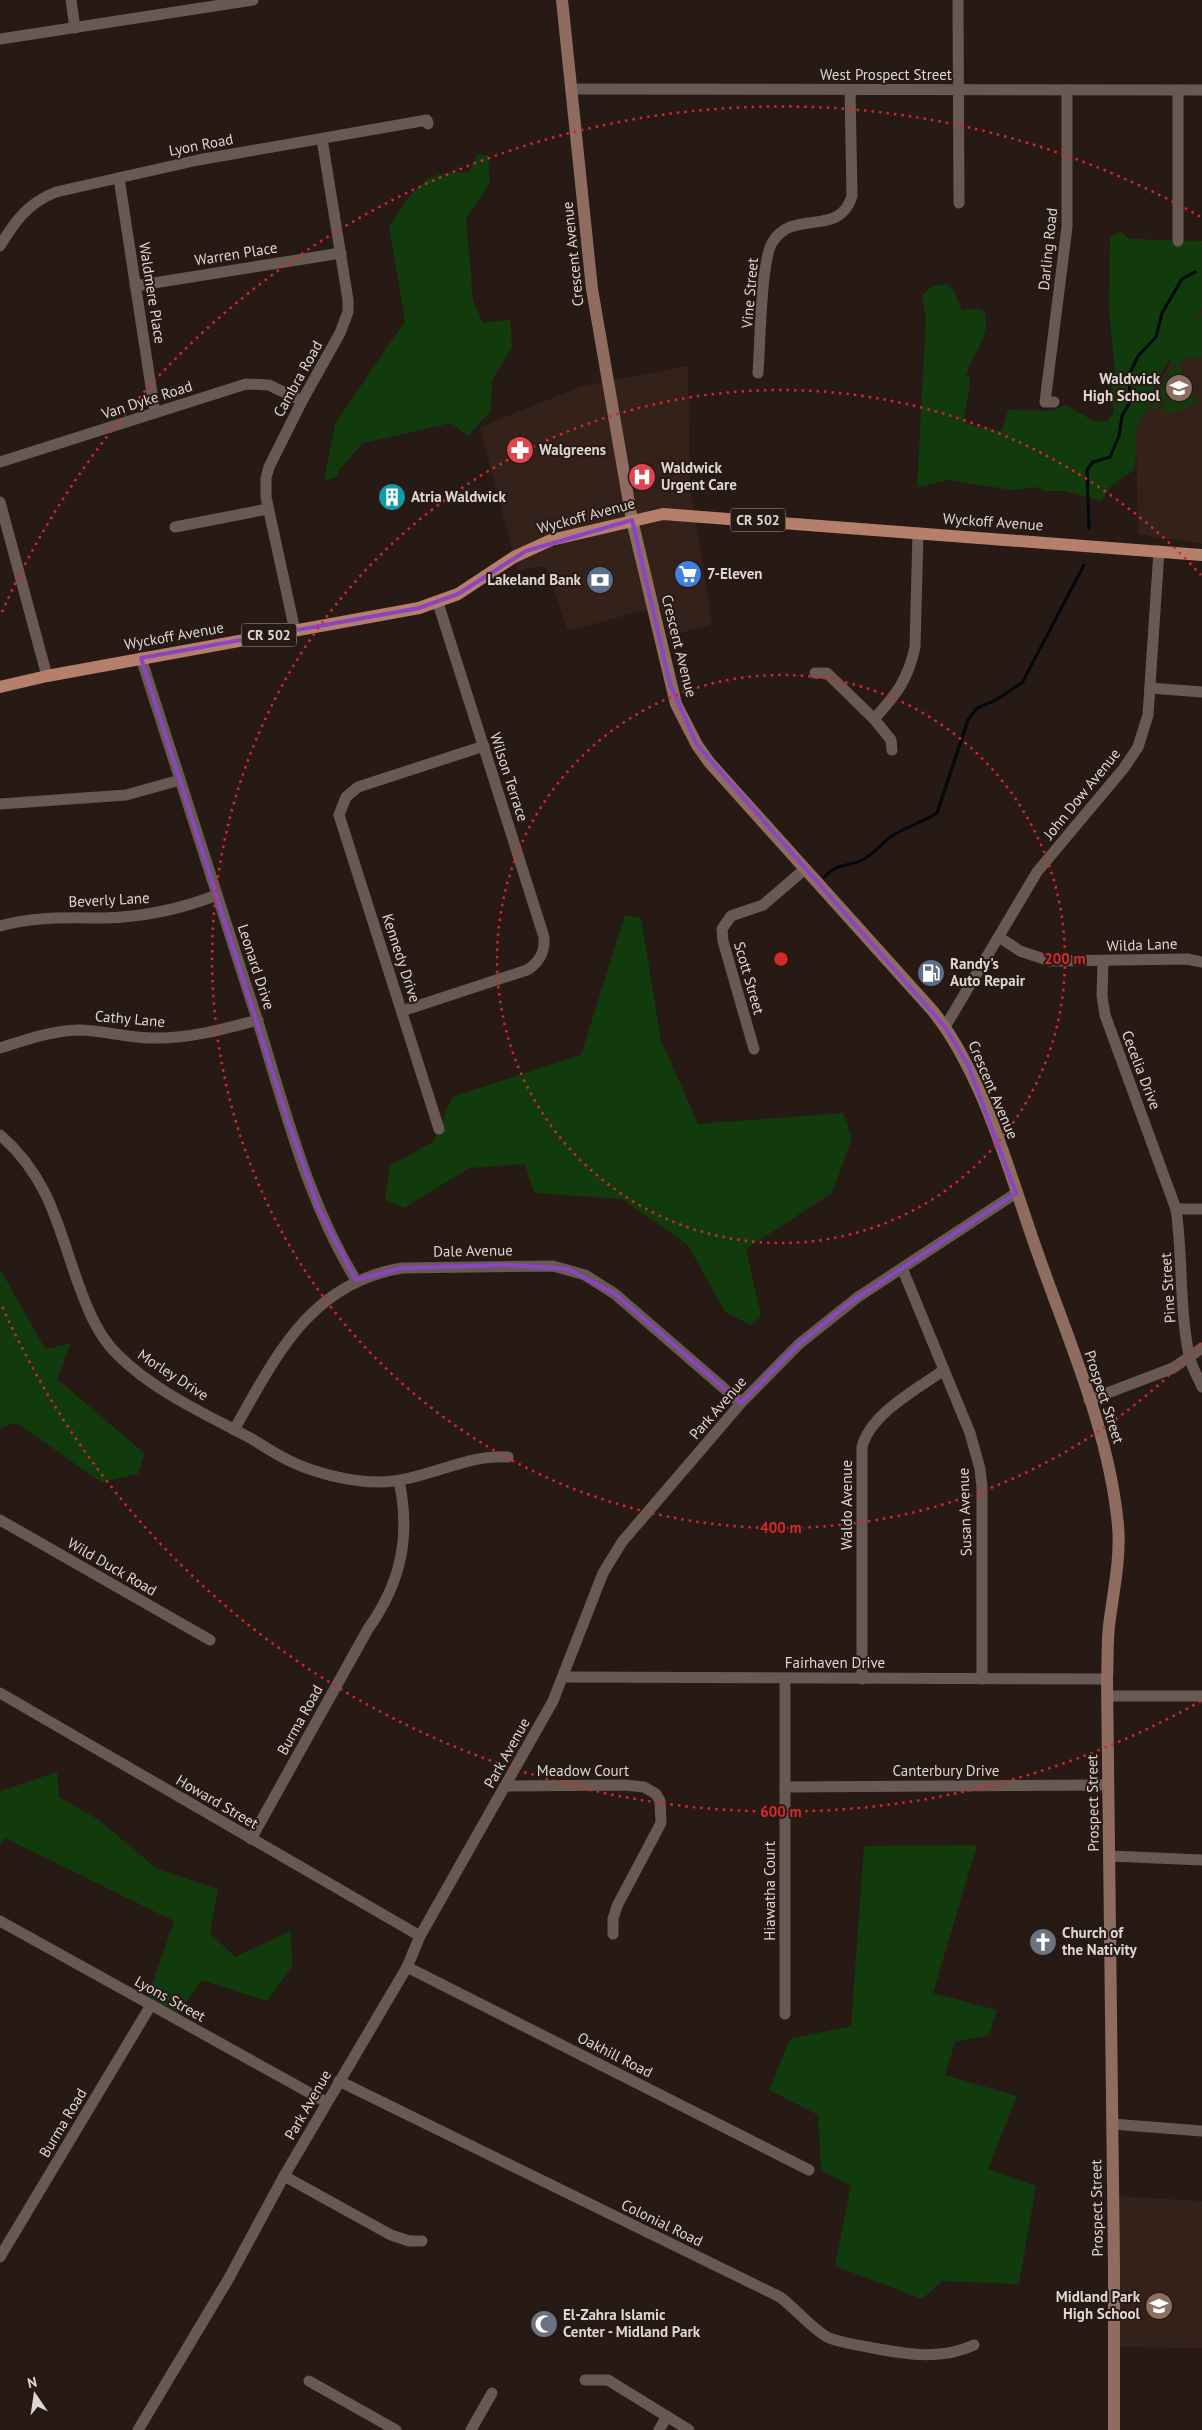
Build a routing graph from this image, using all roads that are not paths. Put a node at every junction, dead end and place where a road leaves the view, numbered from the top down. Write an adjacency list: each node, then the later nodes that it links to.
1 (71, 0): 6 (street)
2 (254, 0): 5 (street)
3 (562, 0): 8 (main road, Crescent Avenue)
4 (958, 0): 10 (street)
5 (181, 6): 6 (street)
6 (75, 28): 7 (street)
7 (0, 39)
8 (571, 89): 9 (street, West Prospect Street); 29 (main road, Crescent Avenue)
9 (850, 90): 10 (street, West Prospect Street); 22 (street, Vine Street)
10 (956, 90): 11 (street, West Prospect Street); 17 (street)
11 (1067, 90): 12 (street, West Prospect Street); 24 (street, Darling Road)
12 (1178, 90): 13 (street, West Prospect Street); 18 (street)
13 (1202, 90)
14 (428, 124): 15 (street, Lyon Road)
15 (322, 139): 16 (street, Lyon Road); 20 (street, Cambra Road)
16 (119, 178): 19 (street, Lyon Road); 21 (street, Waldmere Place)
17 (958, 203)
18 (1178, 240)
19 (0, 246)
20 (340, 253): 21 (street, Warren Place); 23 (street, Cambra Road)
21 (135, 286): 25 (street, Waldmere Place)
22 (758, 373)
23 (302, 401): 25 (street, Van Dyke Road); 28 (street, Cambra Road)
24 (1054, 402)
25 (155, 413): 26 (street, Van Dyke Road)
26 (0, 462)
27 (0, 502): 38 (street)
28 (268, 509): 30 (street); 35 (street, Cambra Road)
29 (632, 520): 31 (main road, Wyckoff Avenue / CR 502); 34 (main road, Wyckoff Avenue / CR 502); 47 (main road, Crescent Avenue)
30 (175, 528)
31 (918, 532): 32 (main road, Wyckoff Avenue / CR 502); 42 (street)
32 (1158, 551): 33 (main road, Wyckoff Avenue / CR 502); 40 (street, John Dow Avenue)
33 (1202, 555)
34 (438, 602): 35 (main road, Wyckoff Avenue / CR 502); 43 (street, Wilson Terrace)
35 (295, 631): 36 (main road, Wyckoff Avenue / CR 502)
36 (141, 658): 38 (main road, Wyckoff Avenue / CR 502); 45 (street, Leonard Drive)
37 (815, 673): 42 (street)
38 (47, 676): 39 (main road, Wyckoff Avenue / CR 502)
39 (0, 687)
40 (1150, 688): 41 (street); 50 (street, John Dow Avenue)
41 (1202, 692)
42 (874, 719): 44 (street)
43 (484, 746): 53 (street, Wilson Terrace); 53 (street, Kennedy Drive)
44 (892, 750)
45 (180, 780): 46 (street); 48 (street, Leonard Drive)
46 (0, 804)
47 (805, 869): 55 (main road, Crescent Avenue); 57 (street, Scott Street)
48 (217, 895): 49 (street, Beverly Lane); 54 (street, Leonard Drive)
49 (0, 926)
50 (999, 937): 51 (street, Wilda Lane); 55 (street, John Dow Avenue)
51 (1103, 961): 52 (street, Wilda Lane); 60 (street, Cecelia Drive)
52 (1202, 962)
53 (402, 1011): 58 (street, Kennedy Drive)
54 (258, 1020): 56 (street, Cathy Lane); 65 (street, Leonard Drive)
55 (945, 1027): 61 (main road, Crescent Avenue)
56 (0, 1048)
57 (754, 1048)
58 (439, 1129)
59 (0, 1135): 72 (street, Morley Drive)
60 (1169, 1185): 62 (street, Pine Street)
61 (1016, 1193): 64 (street, Park Avenue); 70 (main road, Prospect Street)
62 (1176, 1209): 63 (street); 67 (street, Pine Street)
63 (1202, 1209)
64 (902, 1268): 68 (street, Susan Avenue); 71 (street, Park Avenue)
65 (356, 1280): 71 (street, Dale Avenue); 72 (street, Dale Avenue)
66 (1202, 1348): 67 (street)
67 (1189, 1357): 69 (street, Pine Street); 70 (street)
68 (944, 1370): 79 (street, Waldo Avenue); 80 (street, Susan Avenue)
69 (1202, 1387)
70 (1089, 1400): 81 (main road, Prospect Street)
71 (741, 1403): 77 (street, Park Avenue)
72 (234, 1430): 74 (street, Morley Drive)
73 (508, 1457): 74 (street, Morley Drive)
74 (399, 1481): 88 (street, Burma Road)
75 (0, 1520): 76 (street, Wild Duck Road)
76 (210, 1640)
77 (563, 1677): 78 (street, Fairhaven Drive); 86 (street, Park Avenue)
78 (785, 1678): 79 (street, Fairhaven Drive); 87 (street, Hiawatha Court)
79 (862, 1679): 80 (street, Fairhaven Drive)
80 (982, 1679): 81 (street, Fairhaven Drive)
81 (1107, 1679): 83 (main road, Prospect Street)
82 (0, 1693): 88 (street, Howard Street)
83 (1107, 1696): 84 (street); 85 (main road, Prospect Street)
84 (1202, 1696)
85 (1108, 1785): 87 (street, Canterbury Drive); 89 (main road, Prospect Street)
86 (506, 1786): 92 (street, Meadow Court); 93 (street, Park Avenue)
87 (785, 1787): 96 (street, Hiawatha Court)
88 (251, 1839): 93 (street, Howard Street)
89 (1110, 1856): 90 (street); 99 (main road, Prospect Street)
90 (1202, 1860)
91 (0, 1920): 95 (street, Lyons Street)
92 (613, 1934)
93 (420, 1936): 94 (street, Park Avenue)
94 (407, 1967): 97 (street, Park Avenue); 101 (street, Oakhill Road)
95 (151, 2005): 98 (street, Lyons Street); 104 (street, Burma Road)
96 (785, 2014)
97 (339, 2081): 98 (street, Park Avenue); 105 (street, Colonial Road)
98 (326, 2102): 102 (street, Park Avenue)
99 (1112, 2124): 100 (street); 115 (main road, Prospect Street)
100 (1202, 2131)
101 (809, 2170)
102 (284, 2176): 103 (street); 110 (street, Park Avenue)
103 (422, 2241)
104 (0, 2257)
105 (974, 2344)
106 (585, 2380): 109 (street)
107 (309, 2381): 111 (street)
108 (492, 2393): 112 (street)
109 (667, 2416): 113 (street); 114 (street)
110 (138, 2430)
111 (396, 2430)
112 (471, 2430)
113 (659, 2430)
114 (689, 2430)
115 (1114, 2430)

